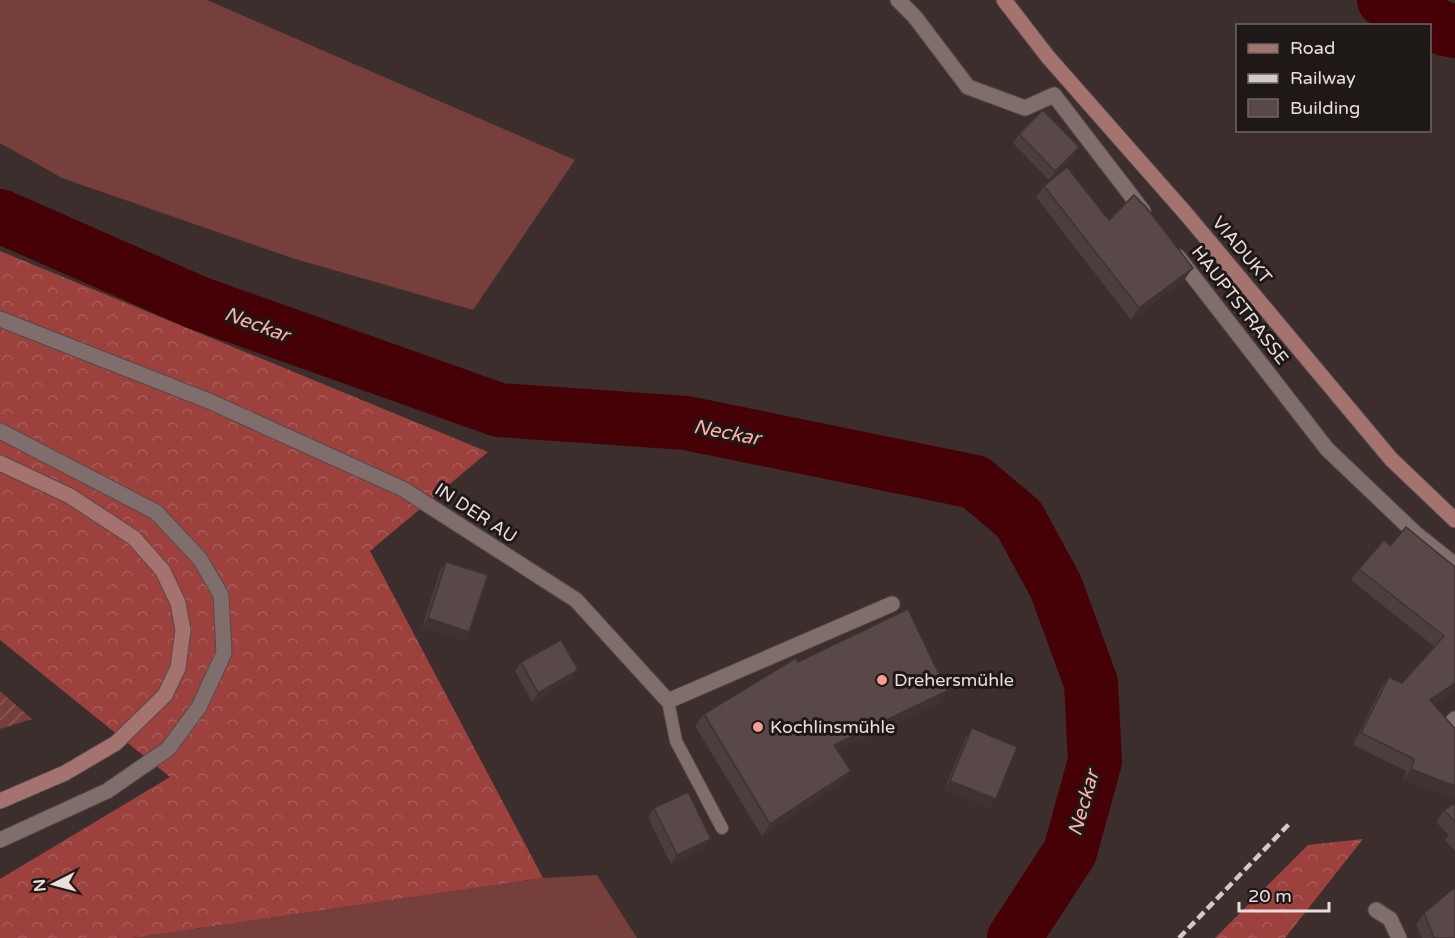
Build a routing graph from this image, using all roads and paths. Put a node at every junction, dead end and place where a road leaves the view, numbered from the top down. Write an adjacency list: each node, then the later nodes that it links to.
1 (898, 0): 3 (street)
2 (1004, 0): 8 (main road, VIADUKT)
3 (1149, 219)
4 (1171, 247): 9 (street, HAUPTSTRASSE)
5 (0, 319): 11 (street, IN DER AU)
6 (0, 431): 16 (street)
7 (0, 464): 14 (main road)
8 (1455, 520)
9 (1455, 565)
10 (892, 604): 11 (street)
11 (669, 701): 15 (lane)
12 (1455, 719): 13 (street)
13 (1455, 724)
14 (0, 801)
15 (722, 828)
16 (0, 840)
17 (1376, 910): 18 (street)
18 (1399, 938)

